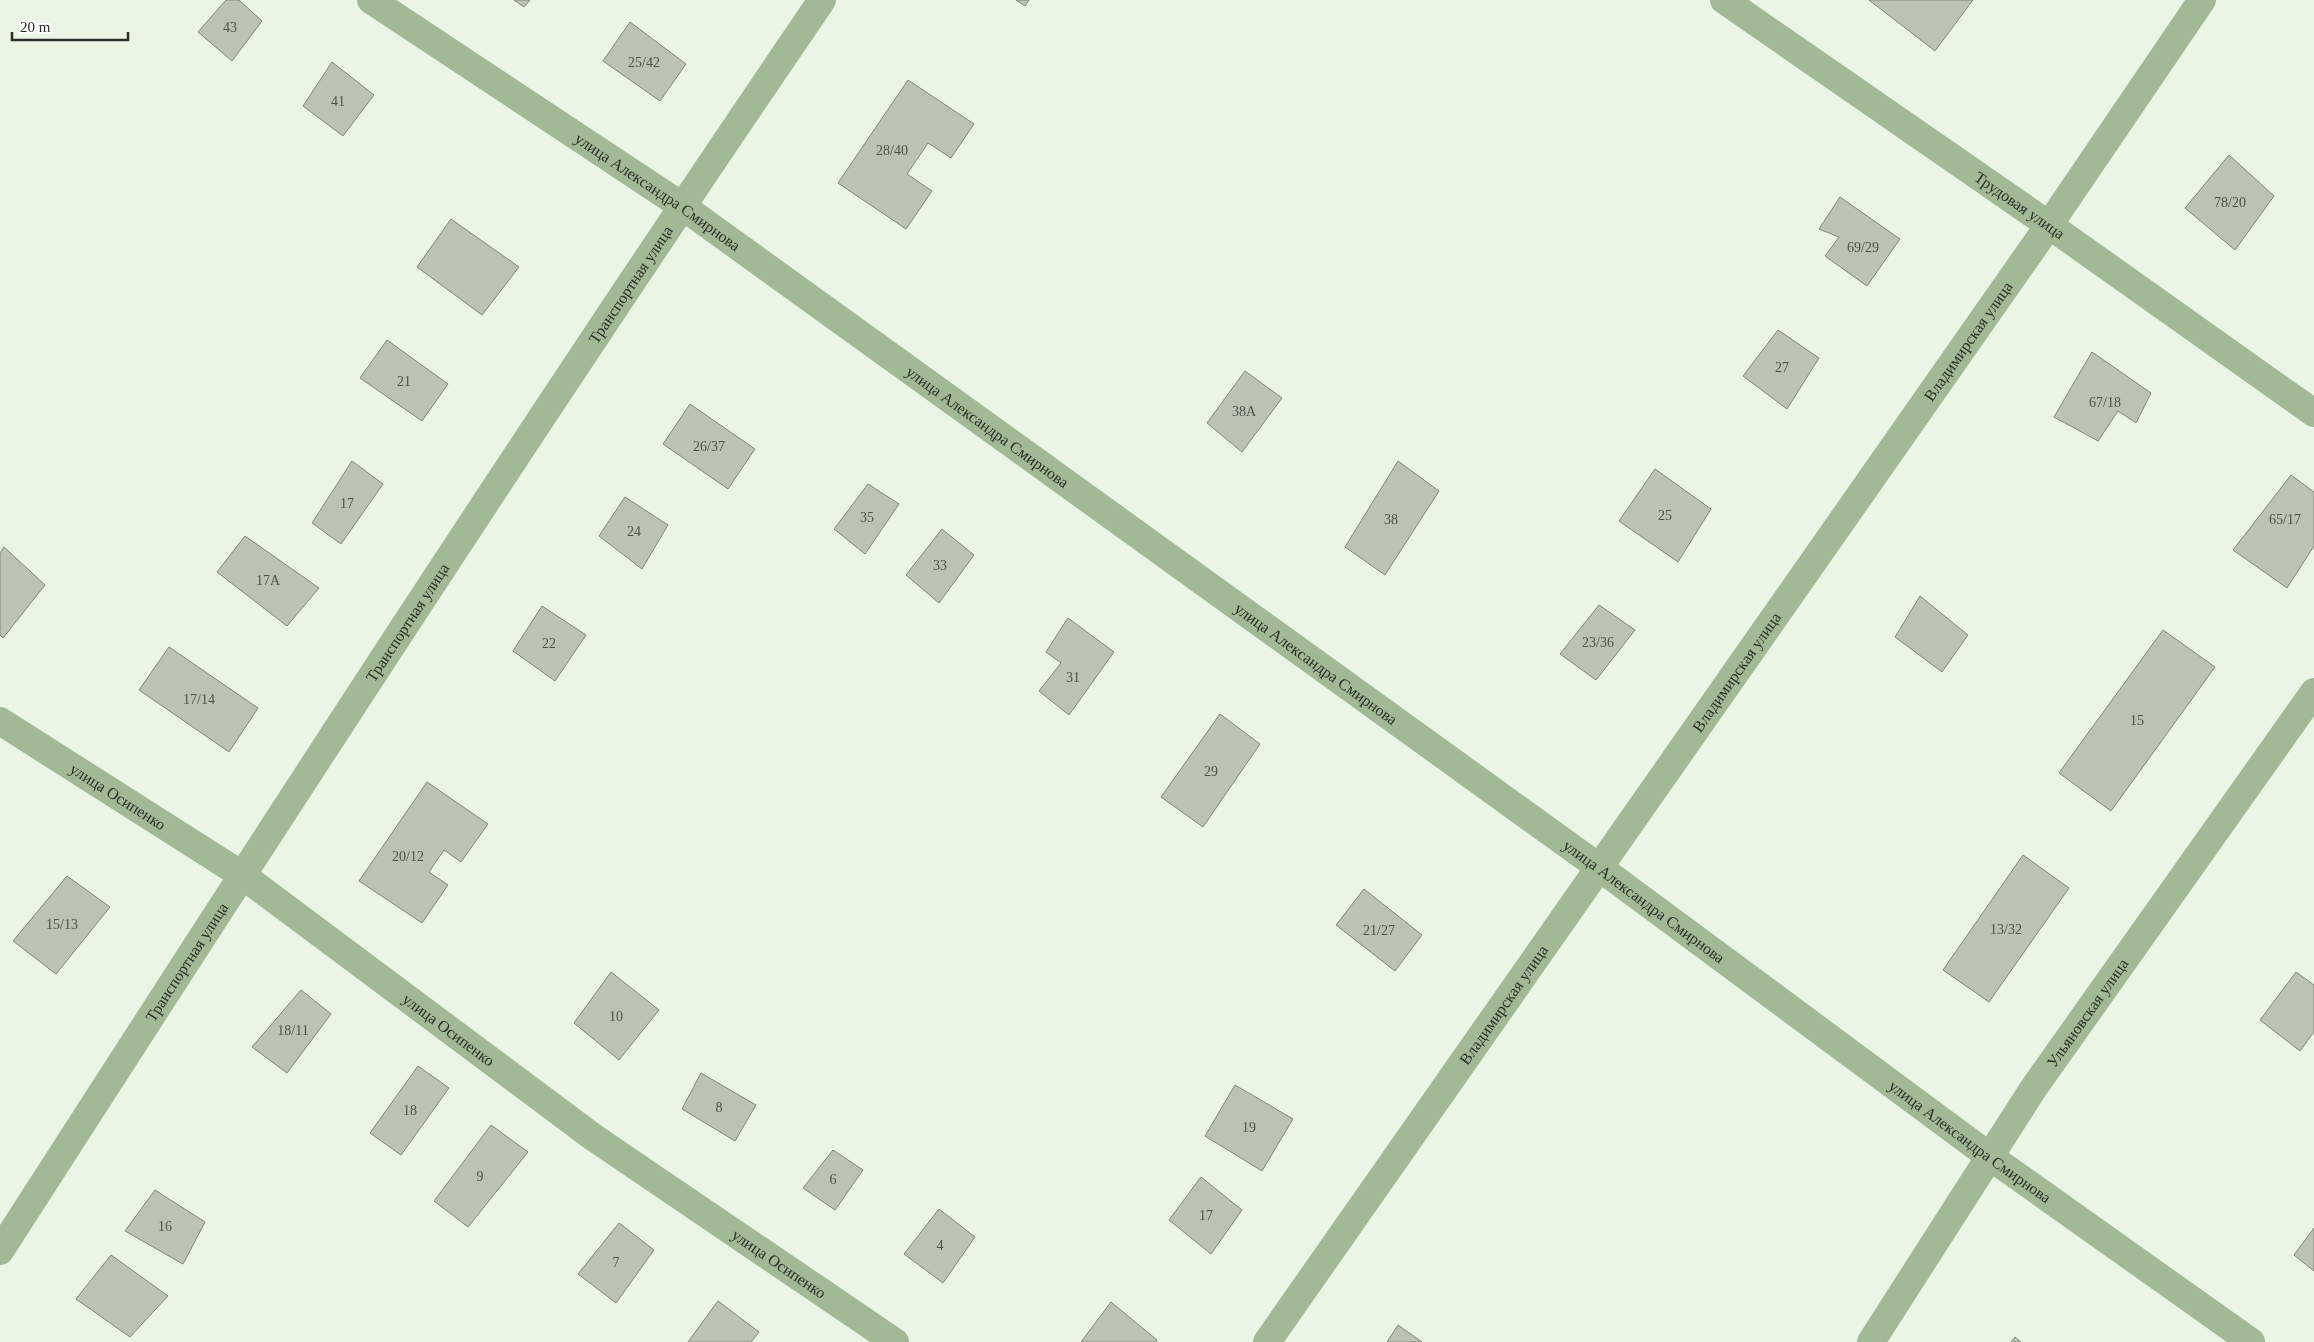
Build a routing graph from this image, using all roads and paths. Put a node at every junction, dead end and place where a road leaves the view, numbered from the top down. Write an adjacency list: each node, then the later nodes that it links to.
1 (371, 0): 5 (street, улица Александра Смирнова)
2 (822, 0): 5 (street, Транспортная улица)
3 (1724, 0): 6 (street, Трудовая улица)
4 (2202, 0): 6 (street, Владимирская улица)
5 (682, 206): 10 (street, улица Александра Смирнова); 11 (street, Транспортная улица)
6 (2048, 224): 7 (street, Трудовая улица); 10 (street, Владимирская улица)
7 (2314, 413)
8 (2314, 692): 12 (street, Ульяновская улица)
9 (0, 721): 11 (street, улица Осипенко)
10 (1600, 868): 12 (street, улица Александра Смирнова); 15 (street, Владимирская улица)
11 (242, 875): 13 (street, Транспортная улица); 14 (street, улица Осипенко)
12 (1989, 1156): 16 (street, Ульяновская улица); 17 (street, улица Александра Смирнова)
13 (0, 1250)
14 (895, 1342)
15 (1267, 1342)
16 (1871, 1342)
17 (2251, 1342)

